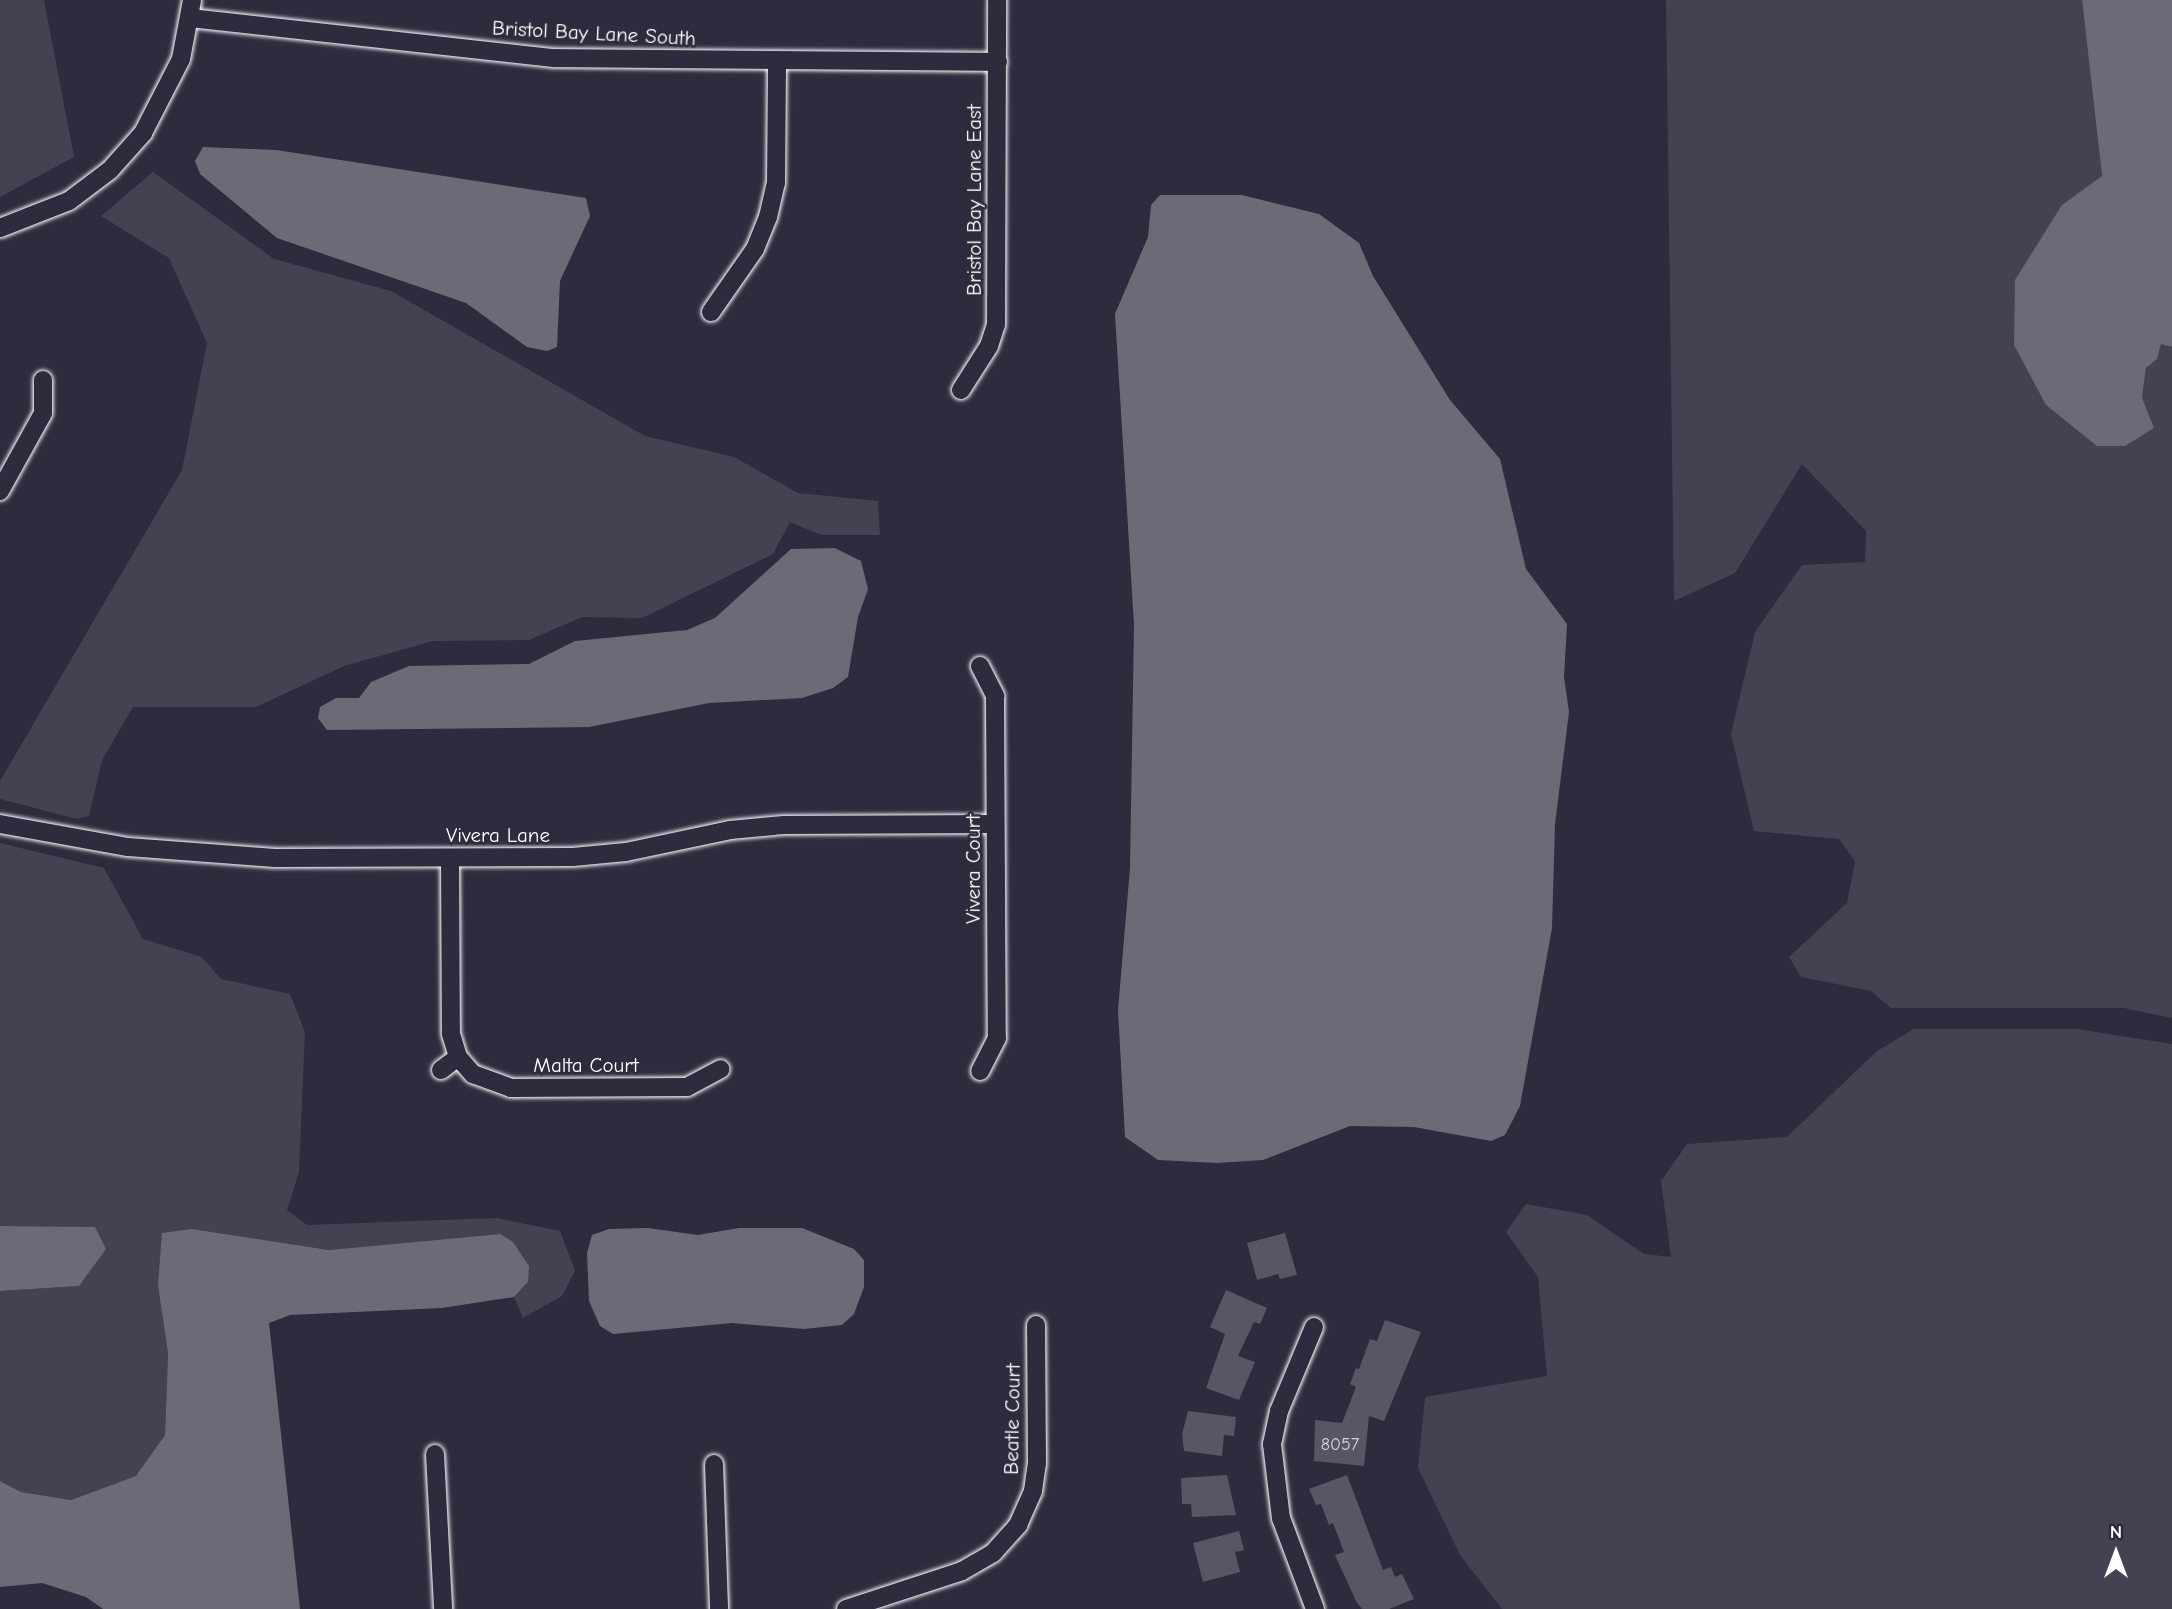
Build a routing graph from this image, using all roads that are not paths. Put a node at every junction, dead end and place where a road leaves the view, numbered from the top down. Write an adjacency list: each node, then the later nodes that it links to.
1 (192, 0): 3 (street)
2 (997, 0): 5 (street, Bristol Bay Lane East)
3 (190, 18): 4 (street, Bristol Bay Lane South); 6 (street)
4 (777, 62): 5 (street, Bristol Bay Lane South); 7 (street)
5 (998, 62): 9 (street, Bristol Bay Lane East)
6 (0, 228)
7 (711, 312)
8 (43, 380): 10 (street)
9 (961, 390)
10 (0, 491)
11 (979, 666): 13 (street, Vivera Court)
12 (0, 824): 14 (street, Vivera Lane)
13 (995, 824): 14 (street, Vivera Lane); 18 (street, Vivera Court)
14 (450, 858): 15 (street)
15 (458, 1056): 16 (street, Malta Court); 17 (street)
16 (721, 1069)
17 (441, 1070)
18 (979, 1071)
19 (1036, 1325): 25 (street, Beatle Court)
20 (1314, 1327): 26 (street)
21 (435, 1454): 23 (street)
22 (714, 1464): 24 (street)
23 (443, 1609)
24 (719, 1609)
25 (846, 1609)
26 (1315, 1609)

